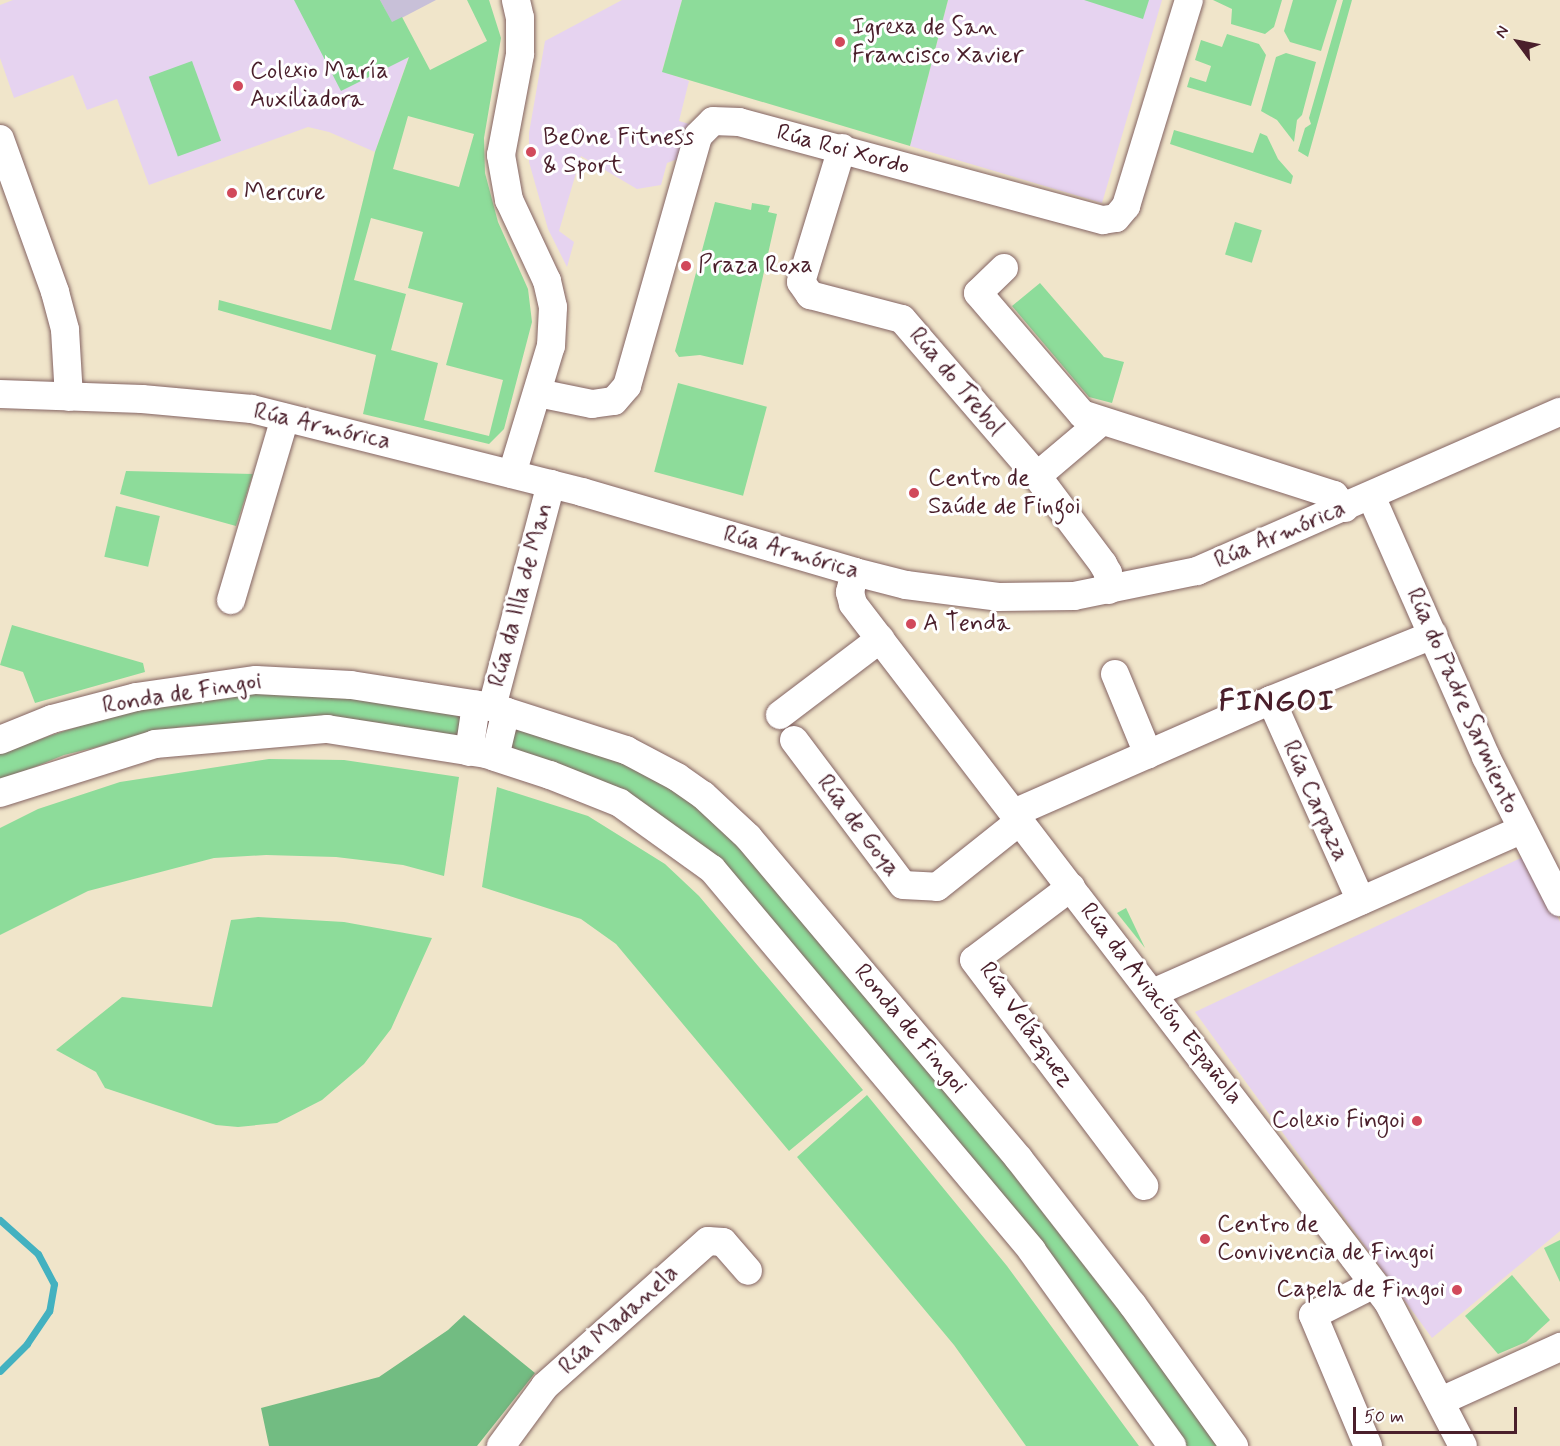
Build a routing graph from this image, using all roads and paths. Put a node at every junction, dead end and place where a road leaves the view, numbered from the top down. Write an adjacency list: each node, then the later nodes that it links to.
1 (516, 0): 7 (street)
2 (1189, 0): 4 (street, Rúa Roi Xordo)
3 (0, 139): 5 (street)
4 (842, 148): 7 (street, Rúa Roi Xordo); 14 (street, Rúa do Trebol)
5 (10, 196): 9 (street)
6 (1004, 268): 12 (street)
7 (538, 393): 13 (street)
8 (0, 394): 9 (street, Rúa Armórica)
9 (69, 397): 11 (street, Rúa Armórica)
10 (1560, 411): 16 (street, Rúa Armórica)
11 (285, 418): 13 (street, Rúa Armórica); 20 (street)
12 (1102, 421): 14 (street); 17 (street)
13 (512, 474): 15 (street, Rúa Armórica)
14 (1036, 477): 19 (street, Rúa do Trebol)
15 (551, 484): 18 (street, Rúa Armórica); 25 (street, Rúa da Illa de Man)
16 (1371, 496): 17 (street, Rúa Armórica); 21 (street, Rúa do Padre Sarmiento)
17 (1345, 508): 19 (street, Rúa Armórica)
18 (855, 573): 19 (street, Rúa Armórica); 22 (street, Rúa da Aviación Española)
19 (1109, 590)
20 (231, 600)
21 (1433, 635): 24 (street, Rúa de Goya); 33 (street, Rúa do Padre Sarmiento)
22 (880, 639): 26 (street); 32 (street, Rúa da Aviación Española)
23 (1115, 674): 29 (street)
24 (1271, 700): 29 (street, Rúa de Goya); 35 (street, Rúa Carpaza)
25 (491, 708): 27 (street, Ronda de Fingoi); 30 (street); 45 (street, Ronda de Fingoi)
26 (780, 715)
27 (0, 740)
28 (794, 740): 32 (street, Rúa de Goya)
29 (1148, 754): 32 (street, Rúa de Goya)
30 (482, 755): 31 (street, Ronda de Fingoi); 44 (street, Ronda de Fingoi)
31 (0, 793)
32 (1017, 817): 34 (street, Rúa da Aviación Española)
33 (1521, 830): 35 (street); 36 (street, Rúa do Padre Sarmiento)
34 (1071, 887): 37 (street, Rúa da Aviación Española); 38 (street, Rúa Velázquez)
35 (1361, 901): 37 (street)
36 (1560, 902)
37 (1153, 993): 40 (street, Rúa da Aviación Española)
38 (1144, 1186)
39 (748, 1271): 43 (street, Rúa Madanela)
40 (1374, 1284): 42 (street, Rúa da Aviación Española); 46 (street)
41 (1560, 1347): 42 (street)
42 (1441, 1401): 47 (street, Rúa da Aviación Española)
43 (501, 1446)
44 (1172, 1446)
45 (1234, 1446)
46 (1368, 1446)
47 (1463, 1446)

